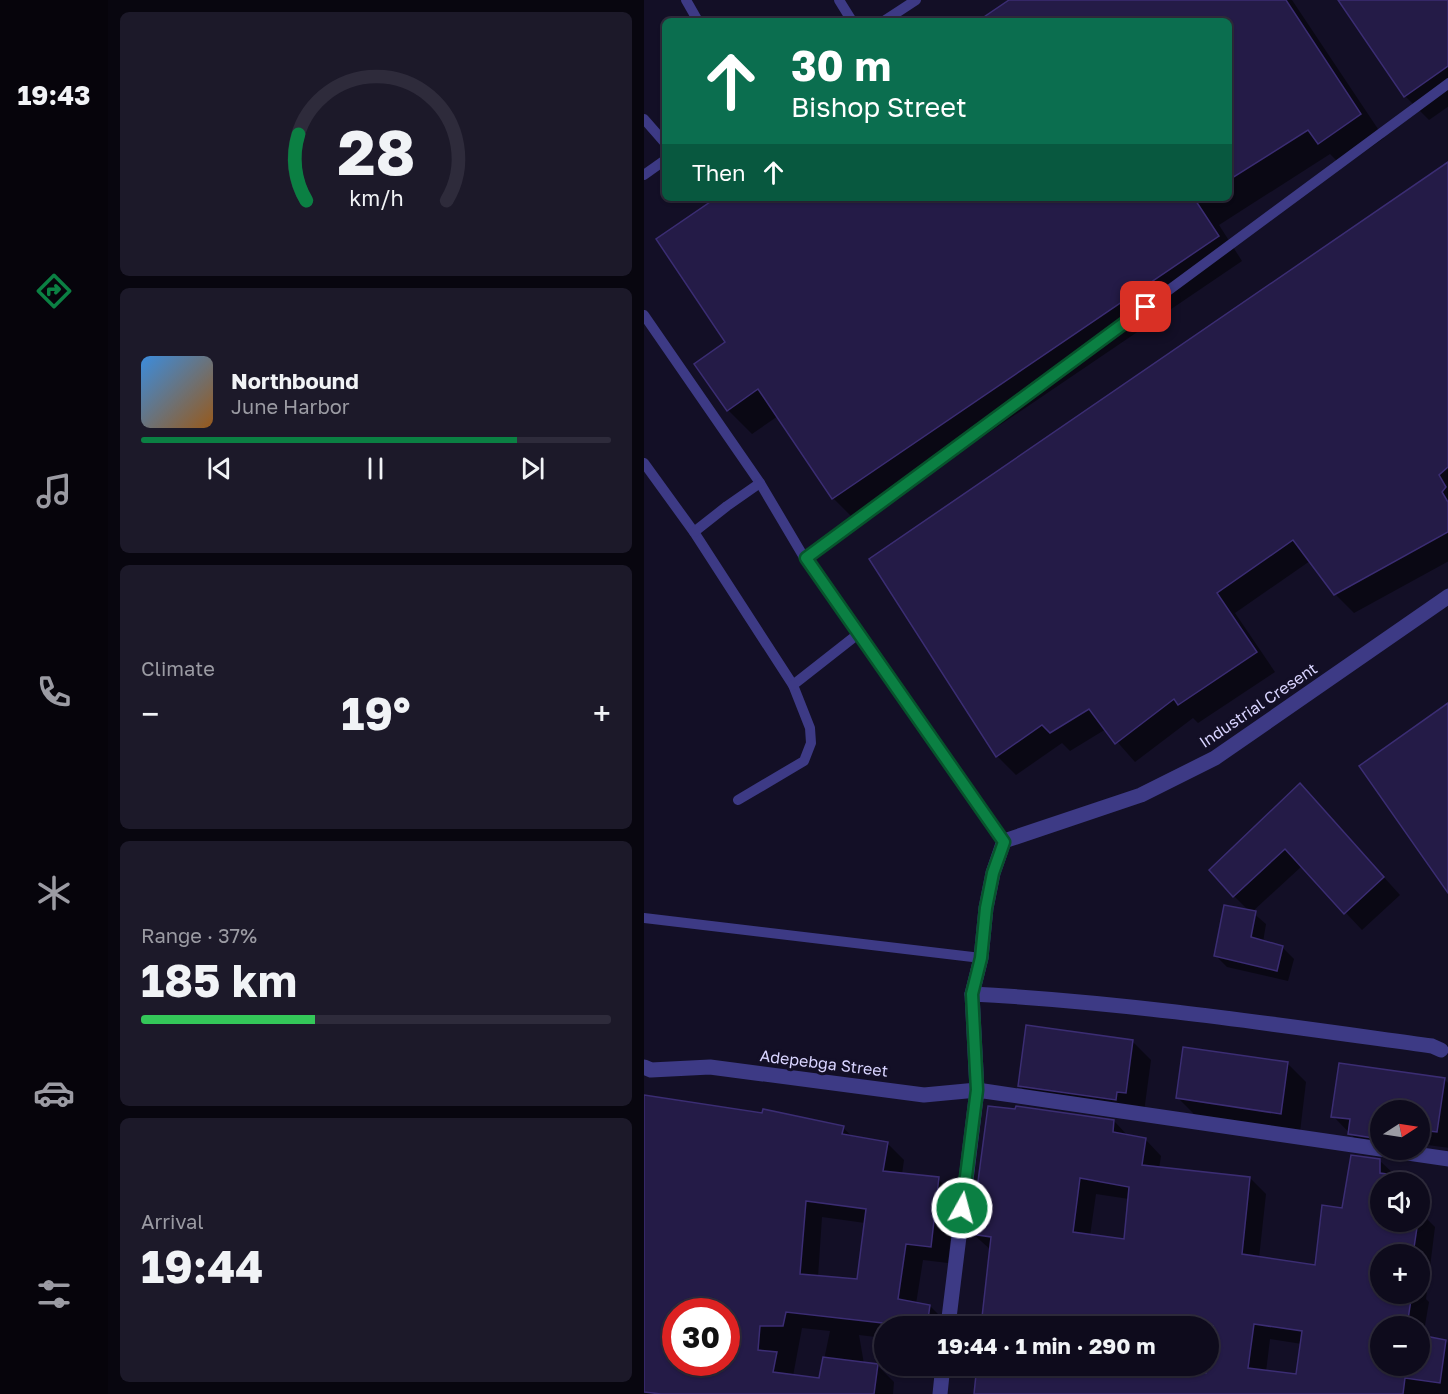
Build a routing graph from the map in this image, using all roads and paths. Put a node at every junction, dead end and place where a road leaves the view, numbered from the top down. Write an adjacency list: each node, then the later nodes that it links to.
1 (686, 0): 4 (lane)
2 (839, 0): 5 (lane)
3 (916, 0): 6 (lane)
4 (696, 18)
5 (850, 18)
6 (889, 18)
7 (1448, 83): 16 (lane)
8 (644, 119): 9 (lane)
9 (662, 140)
10 (662, 162): 11 (lane)
11 (644, 175)
12 (644, 315): 14 (lane)
13 (644, 463): 15 (lane)
14 (760, 483): 15 (lane); 16 (lane)
15 (694, 532): 19 (lane)
16 (806, 558): 18 (lane)
17 (1448, 596): 21 (street, Industrial Cresent)
18 (858, 634): 19 (lane); 21 (lane)
19 (793, 685): 20 (lane)
20 (738, 800)
21 (1004, 842): 23 (street)
22 (644, 918): 23 (lane)
23 (981, 958): 24 (street)
24 (972, 994): 25 (street); 27 (street)
25 (1441, 1050)
26 (644, 1067): 27 (street, Adepebga Street)
27 (977, 1090): 28 (street, Adepebga Street); 29 (street)
28 (1448, 1159)
29 (949, 1316)
30 (942, 1376): 31 (street)
31 (940, 1394)

